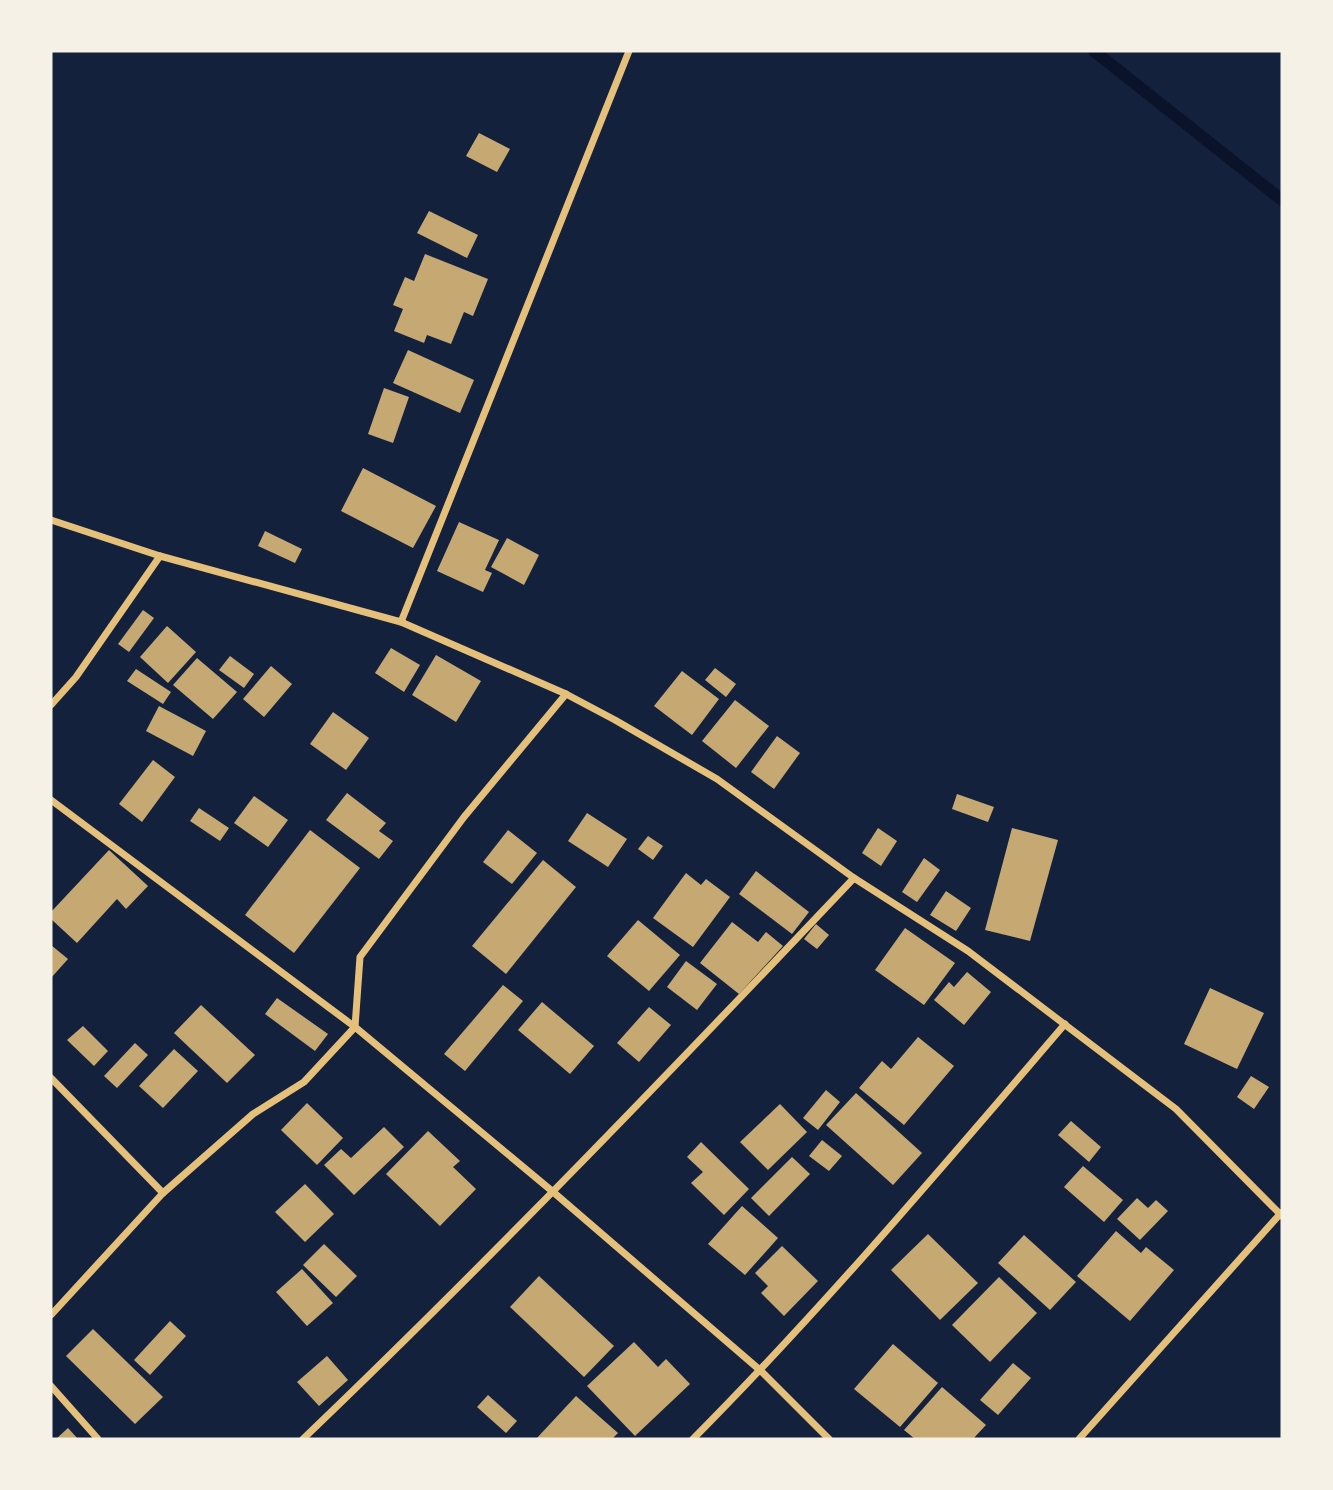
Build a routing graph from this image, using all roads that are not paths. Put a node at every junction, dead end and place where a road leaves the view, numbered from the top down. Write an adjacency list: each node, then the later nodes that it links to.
1 (629, 51): 4 (street)
2 (51, 520): 3 (street)
3 (159, 556): 4 (street); 6 (street)
4 (401, 622): 5 (street)
5 (566, 694): 8 (street); 10 (street)
6 (51, 705)
7 (51, 800): 10 (street)
8 (855, 878): 9 (street); 12 (street)
9 (1065, 1024): 14 (street); 16 (street)
10 (355, 1027): 12 (street); 13 (street)
11 (51, 1078): 13 (street)
12 (552, 1191): 16 (street); 19 (street)
13 (163, 1193): 15 (street)
14 (1281, 1214): 22 (street)
15 (51, 1315)
16 (761, 1371): 20 (street); 21 (street)
17 (51, 1386): 18 (street)
18 (98, 1439)
19 (303, 1439)
20 (693, 1439)
21 (829, 1439)
22 (1079, 1439)

